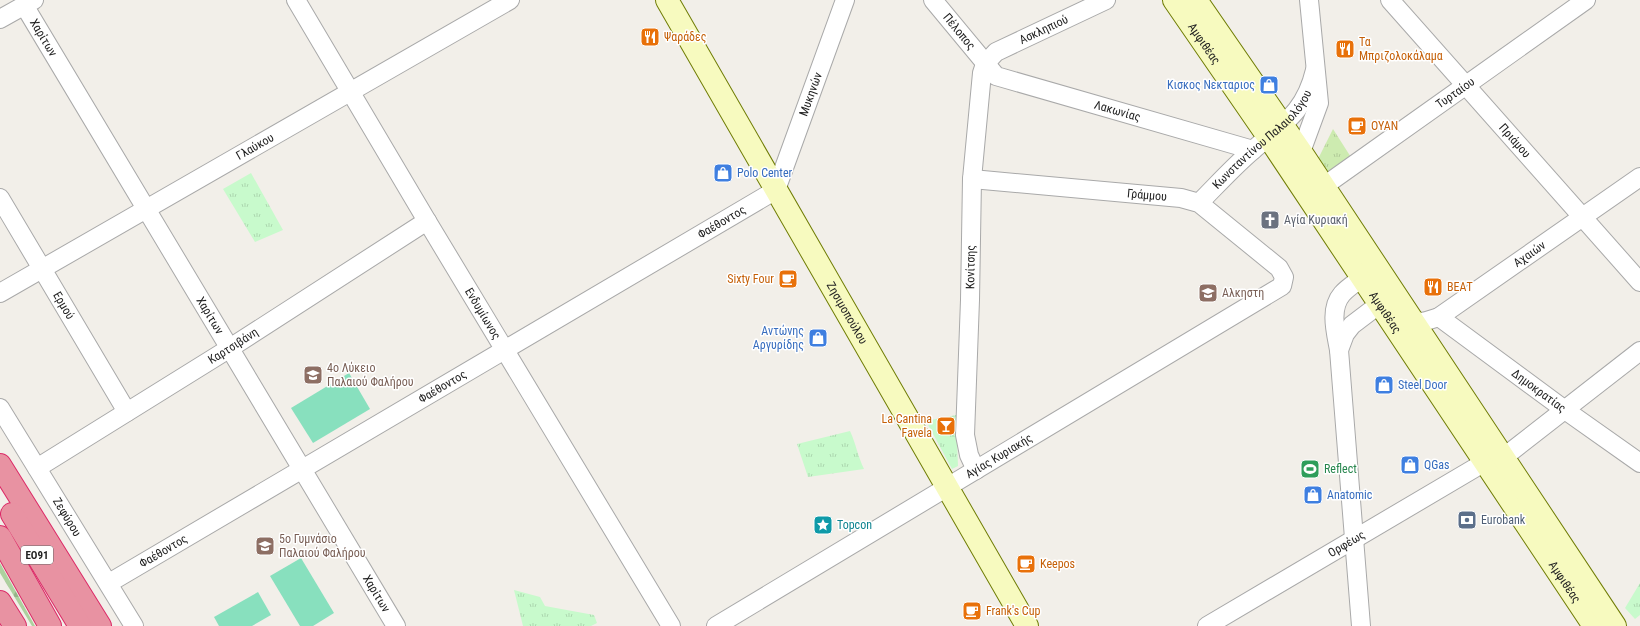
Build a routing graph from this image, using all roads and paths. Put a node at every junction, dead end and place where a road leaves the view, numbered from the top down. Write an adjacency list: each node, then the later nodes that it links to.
1 (296, 0): 17 (street, Ενδυμίωνος)
2 (510, 0): 17 (street, Γλαύκου)
3 (666, 0): 23 (main road, Ζησιμοπούλου)
4 (845, 0): 23 (street, Μυκηνών)
5 (933, 0): 14 (street, Πέλοπος)
6 (1106, 0): 14 (street, Ασκληπιού)
7 (1174, 0): 18 (main road, Αμφιθέας)
8 (1196, 0): 18 (main road, Αμφιθέας)
9 (1309, 0): 15 (street, Κωνσταντίνου Παλαιολόγου)
10 (1390, 0): 16 (street, Πριάμου)
11 (1586, 0): 16 (street, Τυρταίου)
12 (29, 3): 13 (street); 26 (street, Χαρίτων)
13 (0, 19)
14 (985, 64): 18 (street, Λακωνίας); 21 (street, Κονίτσης)
15 (1315, 70): 18 (street, Κωνσταντίνου Παλαιολόγου); 19 (street, Κωνσταντίνου Παλαιολόγου)
16 (1467, 85): 22 (street, Τυρταίου); 27 (street, Πριάμου)
17 (350, 92): 26 (street, Γλαύκου); 28 (street, Ενδυμίωνος)
18 (1268, 138): 19 (main road, Αμφιθέας); 25 (street, Κωνσταντίνου Παλαιολόγου); 31 (main road, Αμφιθέας)
19 (1301, 152): 22 (main road, Αμφιθέας)
20 (1640, 177): 27 (street, Αχαιών)
21 (972, 179): 25 (street, Γράμμου); 50 (street, Κονίτσης)
22 (1324, 186): 30 (main road, Αμφιθέας)
23 (776, 190): 39 (street, Φαέθοντος); 51 (main road, Ζησιμοπούλου)
24 (0, 198): 29 (street, Ερμού)
25 (1199, 203): 33 (street, Γράμμου)
26 (146, 209): 29 (street, Γλαύκου); 38 (street, Χαρίτων)
27 (1582, 216): 32 (street, Πριάμου); 36 (street, Αχαιών)
28 (427, 221): 38 (street, Καρτσιβάνη); 39 (street, Ενδυμίωνος)
29 (43, 269): 34 (street, Γλαύκου); 44 (street, Ερμού)
30 (1383, 275): 35 (street); 37 (main road, Αμφιθέας)
31 (1362, 278): 35 (main road, Αμφιθέας); 40 (street)
32 (1640, 282)
33 (1282, 286): 50 (street, Αγίας Κυριακής)
34 (0, 293)
35 (1380, 304): 40 (street); 45 (main road, Αμφιθέας)
36 (1439, 317): 37 (street, Αχαιών); 43 (street, Δημοκρατίας)
37 (1414, 321): 45 (main road, Αμφιθέας)
38 (230, 348): 44 (street, Καρτσιβάνη); 49 (street, Χαρίτων)
39 (505, 349): 49 (street, Φαέθοντος); 63 (street, Ενδυμίωνος)
40 (1339, 350): 54 (street)
41 (1640, 351): 43 (street, Ορφέως)
42 (0, 408): 48 (street, Ζεφύρου)
43 (1565, 410): 45 (street, Ορφέως); 46 (street, Δημοκρατίας)
44 (127, 412): 48 (street, Καρτσιβάνη)
45 (1495, 460): 54 (street, Ορφέως); 68 (main road, Αμφιθέας); 69 (main road, Αμφιθέας)
46 (1640, 463)
47 (0, 465): 60 (highway)
48 (37, 468): 55 (street, Ζεφύρου)
49 (302, 469): 55 (street, Φαέθοντος); 62 (street, Χαρίτων)
50 (976, 470): 51 (street, Αγίας Κυριακής)
51 (948, 487): 64 (street, Αγίας Κυριακής); 65 (main road, Ζησιμοπούλου)
52 (0, 494): 59 (highway, ΕΟ91)
53 (0, 537): 58 (highway)
54 (1354, 540): 66 (street, Ορφέως); 67 (street)
55 (109, 583): 61 (street, Ζεφύρου)
56 (0, 602): 57 (highway)
57 (15, 626)
58 (50, 626)
59 (80, 626)
60 (100, 626)
61 (134, 626)
62 (396, 626)
63 (671, 626)
64 (716, 626)
65 (1027, 626)
66 (1208, 626)
67 (1361, 626)
68 (1594, 626)
69 (1615, 626)

